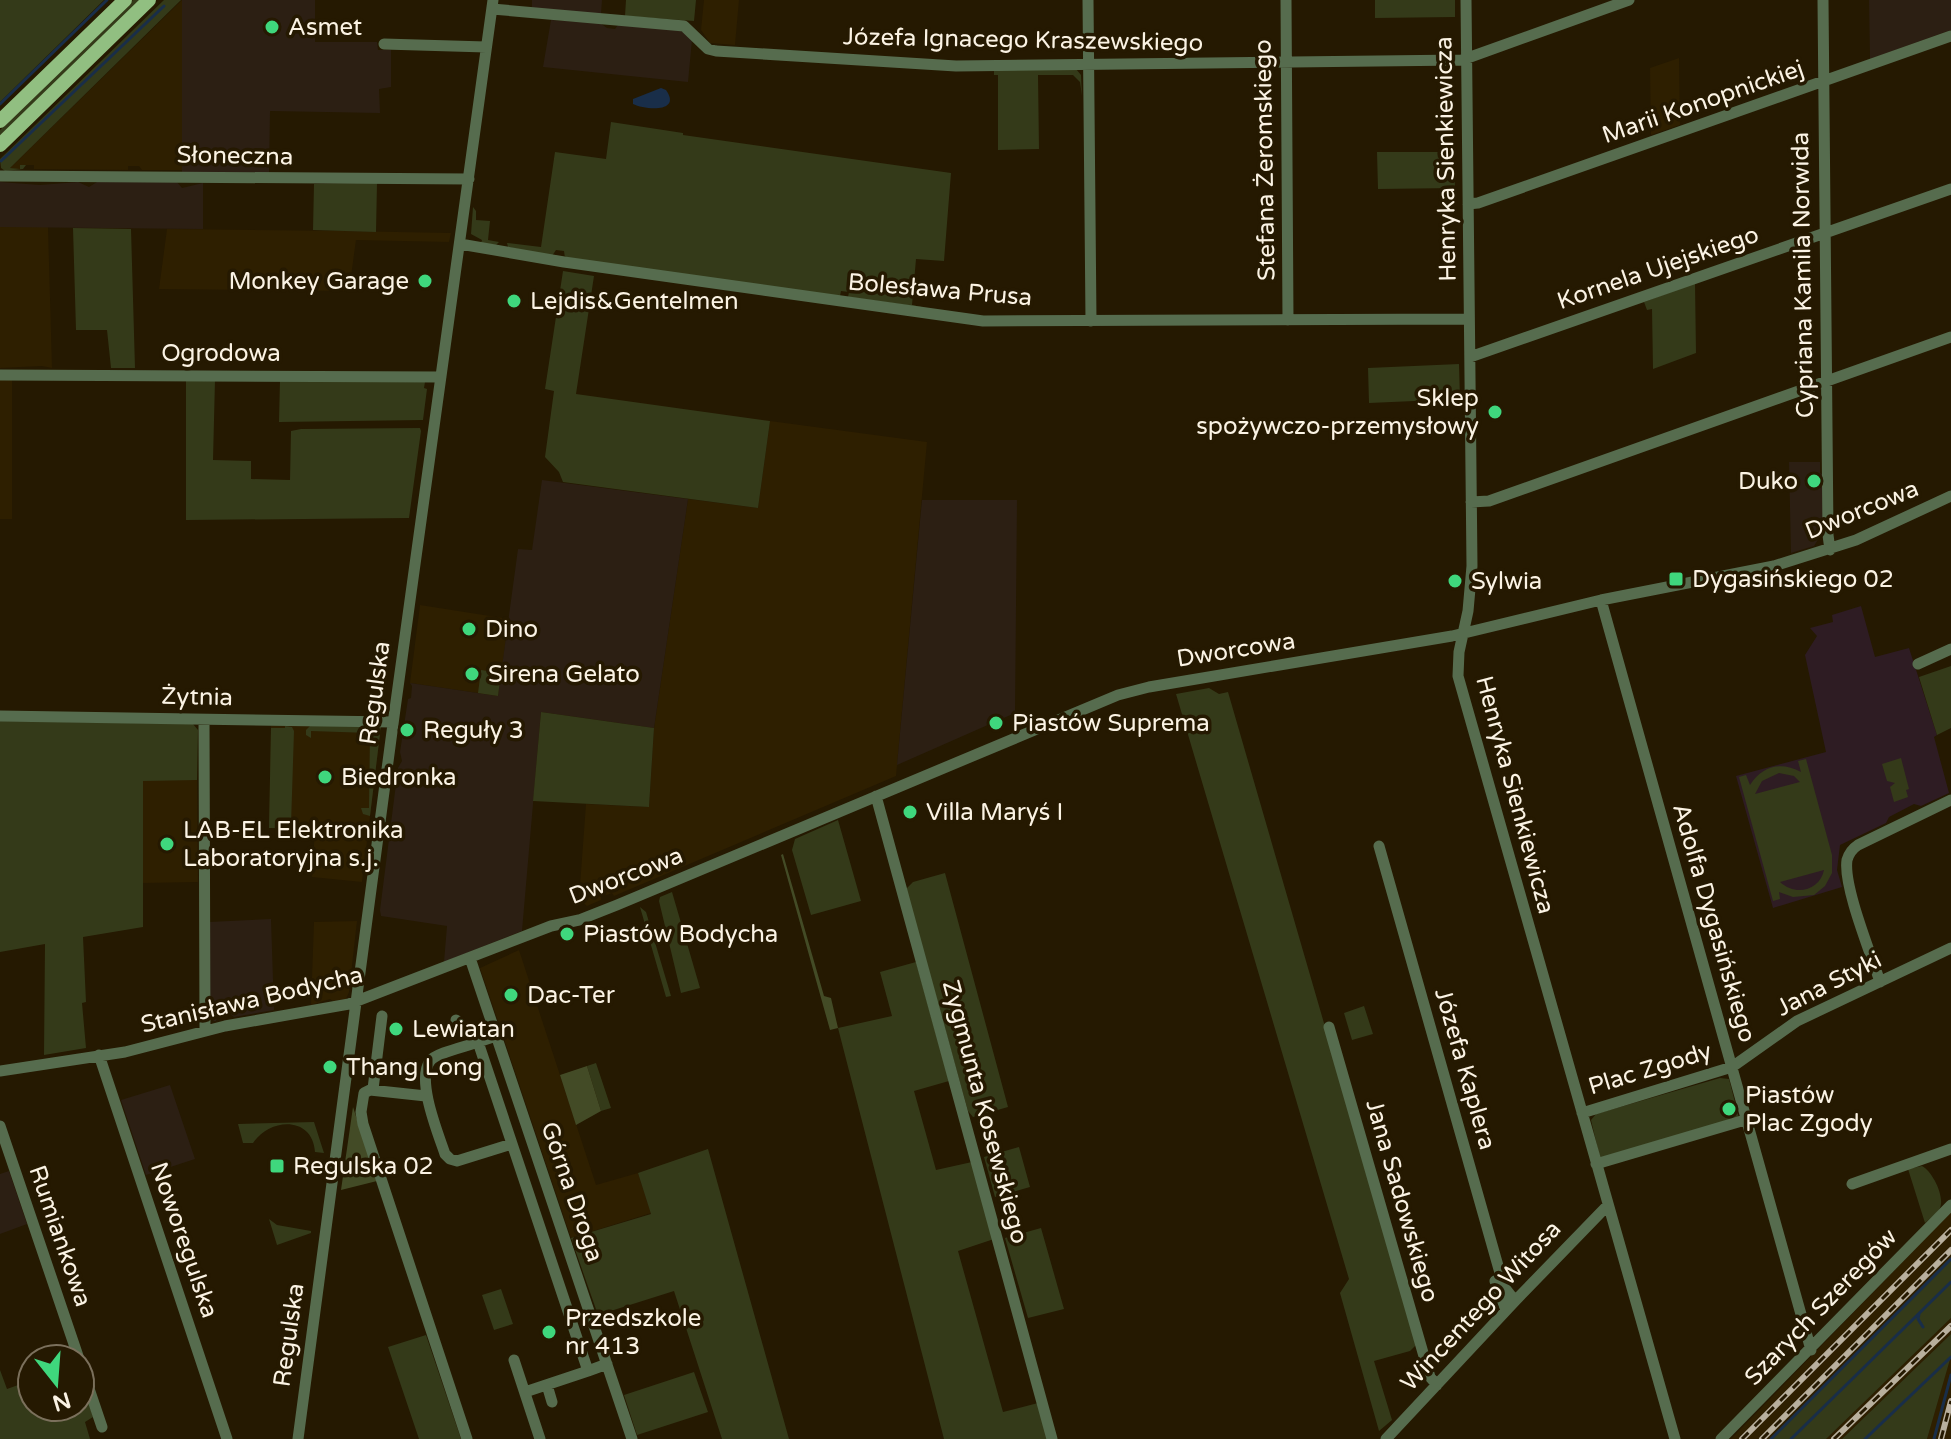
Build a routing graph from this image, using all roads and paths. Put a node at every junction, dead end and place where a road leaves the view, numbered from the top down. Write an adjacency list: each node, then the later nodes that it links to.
1 (125, 0): 16 (main road)
2 (149, 0): 17 (main road)
3 (1088, 0): 14 (street)
4 (1286, 0): 13 (street, Stefana Żeromskiego)
5 (1466, 0): 12 (street, Henryka Sienkiewicza)
6 (1629, 0): 12 (street, Józefa Ignacego Kraszewskiego)
7 (1823, 0): 15 (street, Cypriana Kamila Norwida)
8 (493, 5): 11 (street, Regulska); 14 (street, Józefa Ignacego Kraszewskiego)
9 (1951, 36): 15 (street, Marii Konopnickiej)
10 (384, 44): 11 (street)
11 (486, 47): 19 (street, Regulska)
12 (1467, 58): 13 (street, Józefa Ignacego Kraszewskiego); 21 (street, Henryka Sienkiewicza)
13 (1286, 63): 14 (street, Józefa Ignacego Kraszewskiego); 25 (street, Stefana Żeromskiego)
14 (1089, 65): 26 (street)
15 (1823, 83): 21 (street, Marii Konopnickiej); 22 (street, Cypriana Kamila Norwida)
16 (0, 121)
17 (0, 145)
18 (0, 176): 19 (street, Słoneczna)
19 (469, 179): 23 (street, Regulska)
20 (1951, 189): 22 (street, Kornela Ujejskiego)
21 (1468, 204): 24 (street, Henryka Sienkiewicza)
22 (1825, 233): 28 (street, Kornela Ujejskiego); 31 (street, Cypriana Kamila Norwida)
23 (460, 244): 26 (street, Bolesława Prusa); 30 (street, Regulska)
24 (1469, 319): 25 (street, Bolesława Prusa); 28 (street, Henryka Sienkiewicza)
25 (1288, 320): 26 (street, Bolesława Prusa)
26 (1091, 321)
27 (1951, 337): 31 (street)
28 (1470, 357): 33 (street, Henryka Sienkiewicza)
29 (0, 375): 30 (street, Ogrodowa)
30 (441, 377): 41 (street, Regulska)
31 (1826, 380): 33 (street); 34 (street, Cypriana Kamila Norwida)
32 (1951, 496): 34 (street, Dworcowa)
33 (1471, 502): 36 (street, Henryka Sienkiewicza)
34 (1830, 550): 35 (street, Dworcowa)
35 (1601, 600): 36 (street, Dworcowa); 58 (street, Adolfa Dygasińskiego)
36 (1463, 634): 42 (street, Dworcowa); 62 (street, Henryka Sienkiewicza)
37 (1951, 649): 38 (street)
38 (1918, 664)
39 (0, 716): 40 (street, Żytnia)
40 (204, 720): 41 (street, Żytnia); 54 (street)
41 (393, 722): 50 (street, Regulska)
42 (876, 796): 45 (street, Dworcowa); 88 (street, Zygmunta Kosewskiego)
43 (1951, 800): 48 (street)
44 (1379, 846): 71 (street, Józefa Kaplera)
45 (551, 926): 47 (street, Stanisława Bodycha)
46 (1951, 948): 48 (street, Jana Styki)
47 (470, 958): 50 (street, Stanisława Bodycha); 55 (street, Górna Droga)
48 (1880, 982): 58 (street, Jana Styki)
49 (1414, 998): 71 (street, Józefa Kaplera)
50 (357, 1002): 54 (street, Stanisława Bodycha); 84 (street, Regulska)
51 (382, 1016): 60 (street)
52 (456, 1020): 56 (street)
53 (1329, 1027): 78 (street, Jana Sadowskiego)
54 (205, 1031): 57 (street, Stanisława Bodycha)
55 (496, 1036): 56 (street); 75 (street, Górna Droga)
56 (478, 1042): 61 (street); 65 (street)
57 (99, 1055): 59 (street, Stanisława Bodycha); 83 (street, Noworegulska)
58 (1732, 1067): 62 (street, Plac Zgody); 63 (street, Adolfa Dygasińskiego)
59 (0, 1071)
60 (373, 1089): 61 (street); 85 (street)
61 (426, 1096): 65 (street)
62 (1582, 1113): 67 (street, Henryka Sienkiewicza)
63 (1745, 1120): 67 (street); 73 (street, Adolfa Dygasińskiego)
64 (0, 1126): 72 (street, Rumiankowa)
65 (512, 1144): 76 (street)
66 (1951, 1149): 68 (street)
67 (1596, 1164): 69 (street, Henryka Sienkiewicza)
68 (1852, 1184)
69 (1608, 1205): 71 (street, Wincentego Witosa); 90 (street, Henryka Sienkiewicza)
70 (1951, 1205): 73 (street, Szarych Szeregów)
71 (1510, 1305): 78 (street, Wincentego Witosa)
72 (74, 1343)
73 (1811, 1350): 91 (street, Szarych Szeregów)
74 (514, 1360): 79 (street)
75 (607, 1364): 76 (street); 87 (street, Górna Droga)
76 (588, 1371): 77 (street)
77 (547, 1385): 79 (street); 80 (street)
78 (1437, 1385): 89 (street, Wincentego Witosa)
79 (525, 1392): 86 (street)
80 (552, 1402)
81 (96, 1409): 82 (street, Rumiankowa)
82 (102, 1427)
83 (227, 1439)
84 (298, 1439)
85 (467, 1439)
86 (540, 1439)
87 (632, 1439)
88 (1052, 1439)
89 (1386, 1439)
90 (1675, 1439)
91 (1721, 1439)

